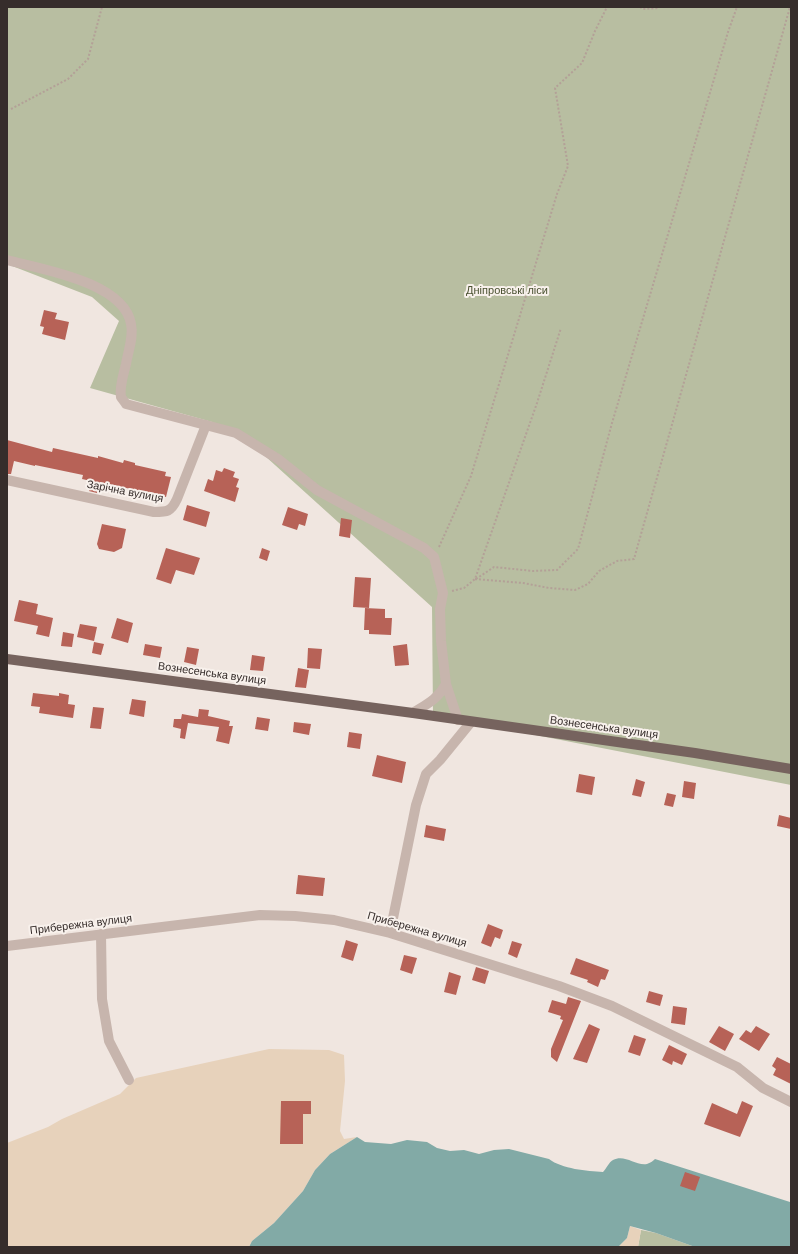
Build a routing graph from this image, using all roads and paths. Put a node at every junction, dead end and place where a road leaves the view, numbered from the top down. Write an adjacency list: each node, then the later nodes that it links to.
1 (102, 7): 7 (path)
2 (607, 7): 12 (path)
3 (640, 7): 4 (path)
4 (658, 7)
5 (737, 7): 13 (path)
6 (790, 7): 13 (path)
7 (11, 109)
8 (7, 260): 10 (street)
9 (561, 328): 13 (path)
10 (206, 425): 11 (street, Зарічна вулиця); 12 (street)
11 (7, 480)
12 (434, 557): 14 (street)
13 (475, 579): 14 (path)
14 (443, 593): 16 (street)
15 (7, 659): 17 (main road, Вознесенська вулиця)
16 (446, 684): 17 (street); 18 (street)
17 (413, 713): 18 (main road, Вознесенська вулиця)
18 (458, 720): 19 (main road, Вознесенська вулиця)
19 (471, 722): 20 (main road, Вознесенська вулиця); 21 (street)
20 (791, 769)
21 (390, 933): 22 (street, Прибережна вулиця); 25 (street, Прибережна вулиця)
22 (101, 934): 23 (street, Прибережна вулиця); 24 (street)
23 (7, 946)
24 (129, 1080)
25 (791, 1102)

